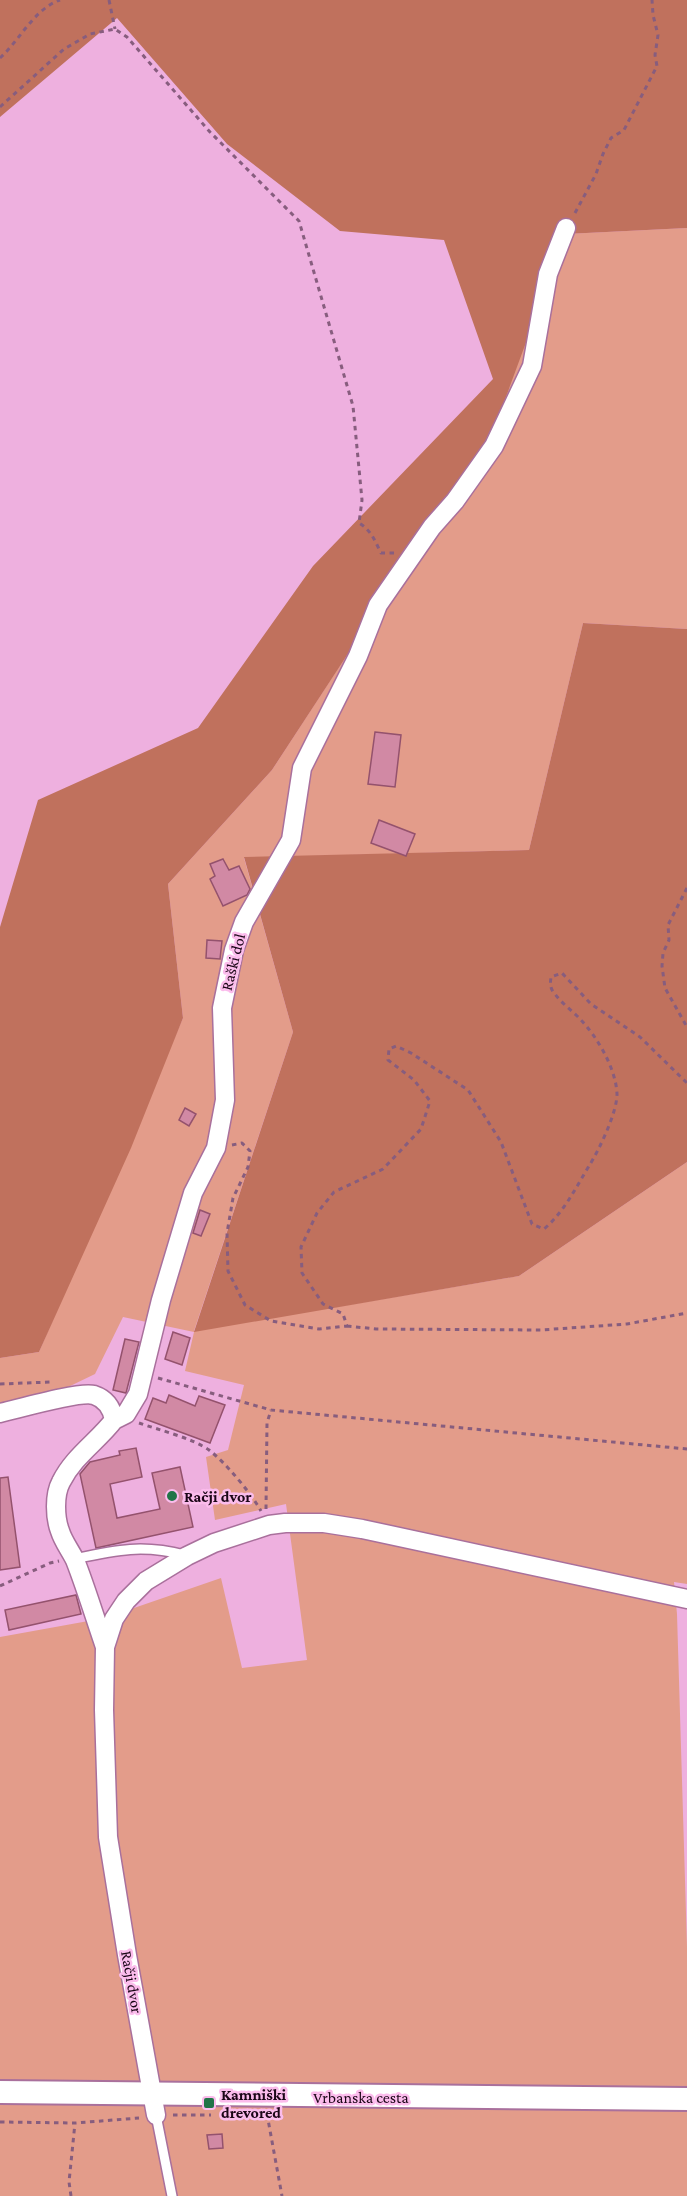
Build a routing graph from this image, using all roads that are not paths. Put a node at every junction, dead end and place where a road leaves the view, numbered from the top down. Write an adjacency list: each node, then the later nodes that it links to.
1 (566, 228): 3 (street, Raški dol)
2 (0, 1413): 3 (street)
3 (120, 1417): 5 (street, Raški dol)
4 (187, 1556): 5 (lane); 6 (street, Račji dvor); 7 (street, Račji dvor)
5 (74, 1559): 7 (street, Raški dol)
6 (687, 1599)
7 (105, 1647): 10 (street, Račji dvor)
8 (0, 2092): 10 (street, Vrbanska cesta)
9 (687, 2099): 10 (street, Vrbanska cesta)
10 (154, 2105): 11 (lane)
11 (172, 2196)

